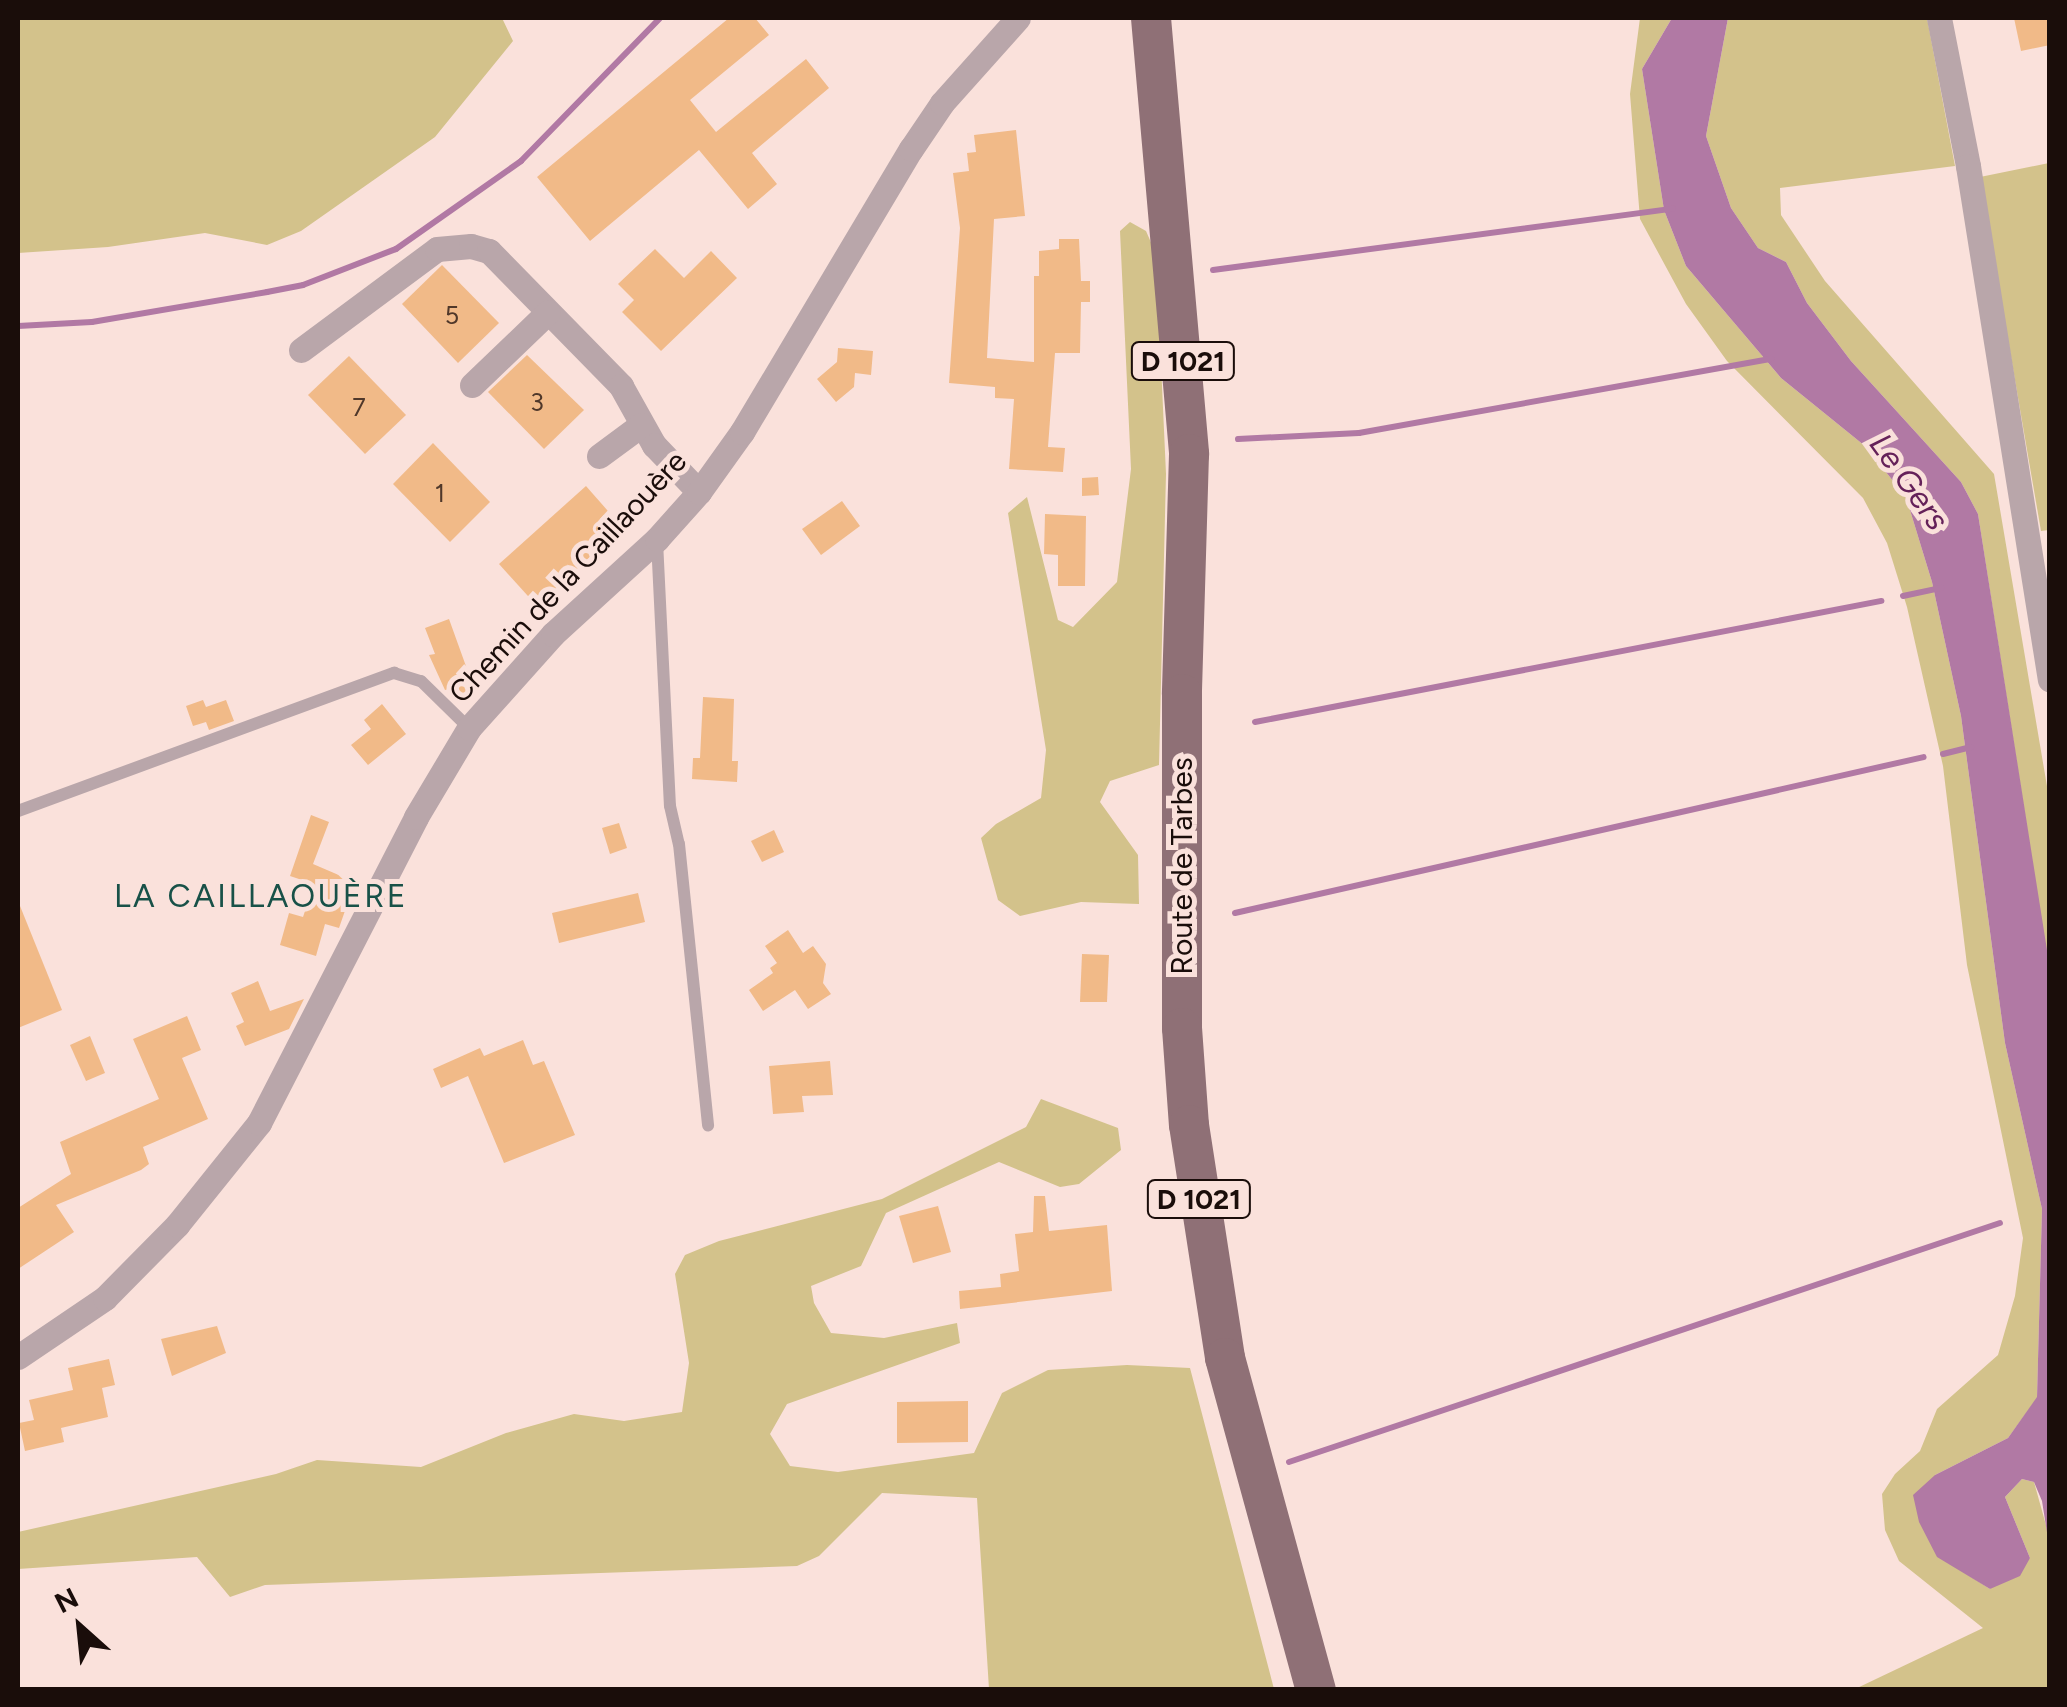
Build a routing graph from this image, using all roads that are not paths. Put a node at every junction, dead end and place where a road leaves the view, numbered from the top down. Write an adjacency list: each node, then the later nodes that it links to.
1 (1018, 18): 9 (street, Chemin de la Caillaouère)
2 (1939, 18): 11 (street)
3 (1153, 21): 16 (main road, Route de Tarbes / D 1021)
4 (548, 312): 5 (street); 6 (street); 7 (street)
5 (301, 350)
6 (472, 384)
7 (641, 425): 8 (street); 9 (street)
8 (600, 456)
9 (698, 492): 10 (street, Chemin de la Caillaouère)
10 (657, 539): 12 (street, Chemin de la Caillaouère); 14 (lane)
11 (2050, 680)
12 (469, 728): 13 (lane); 15 (street, Chemin de la Caillaouère)
13 (18, 811)
14 (708, 1126)
15 (18, 1357)
16 (1316, 1690)

